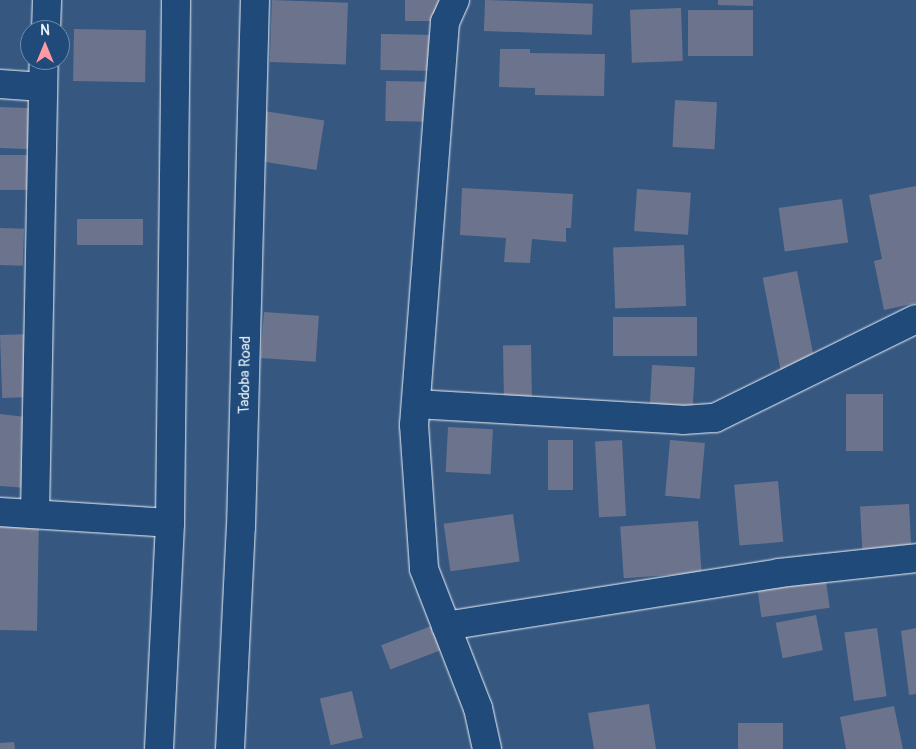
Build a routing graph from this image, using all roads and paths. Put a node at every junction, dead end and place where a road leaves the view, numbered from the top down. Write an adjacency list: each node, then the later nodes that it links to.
1 (47, 0): 5 (street)
2 (176, 0): 13 (street)
3 (255, 0): 17 (street, Tadoba Road)
4 (455, 0): 10 (street)
5 (46, 20)
6 (44, 70): 8 (street)
7 (0, 84): 8 (street)
8 (43, 87): 12 (street)
9 (916, 319): 10 (street)
10 (416, 404): 15 (street)
11 (0, 512): 12 (street)
12 (34, 514): 13 (street)
13 (170, 523): 16 (street)
14 (916, 558): 15 (street)
15 (446, 626): 18 (street)
16 (159, 749)
17 (230, 749)
18 (487, 749)

